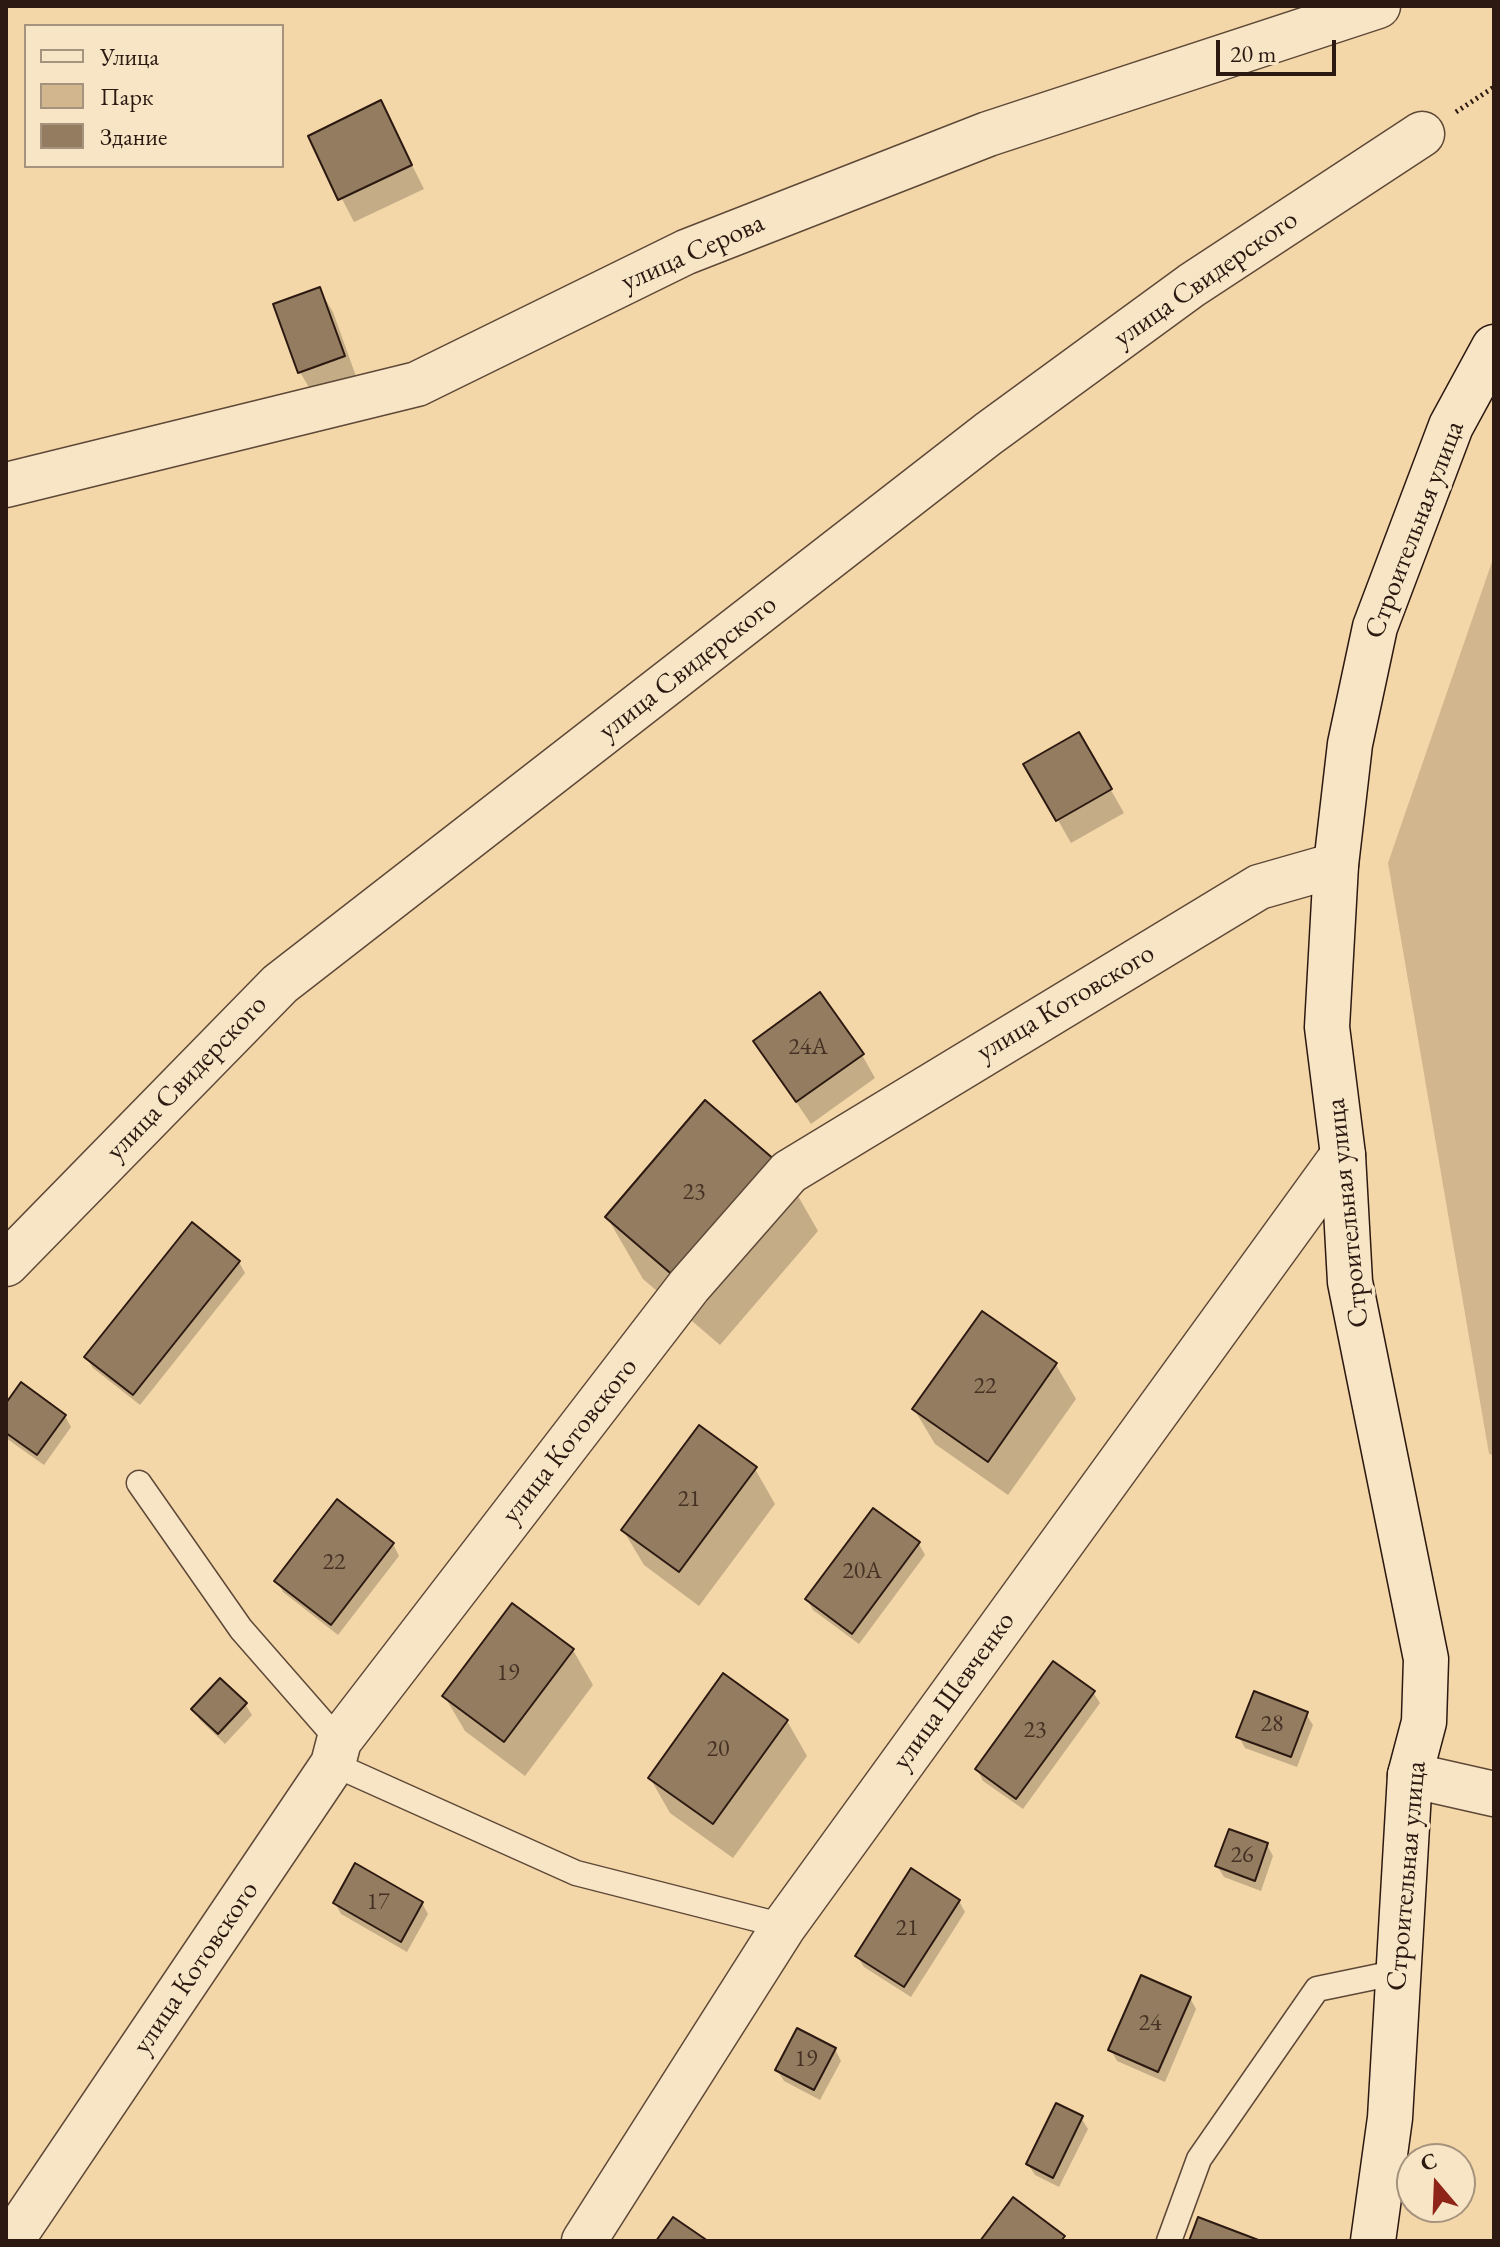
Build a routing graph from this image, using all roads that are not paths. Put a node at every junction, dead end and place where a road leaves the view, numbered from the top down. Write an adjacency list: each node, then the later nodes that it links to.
1 (1378, 6): 4 (street, улица Серова)
2 (1422, 134): 7 (street, улица Свидерского)
3 (1494, 347): 5 (street, Строительная улица)
4 (6, 485)
5 (1336, 865): 6 (street, Строительная улица); 9 (street, улица Котовского)
6 (1343, 1155): 10 (street, Строительная улица); 12 (street, улица Шевченко)
7 (7, 1261)
8 (139, 1483): 9 (lane)
9 (336, 1752): 12 (lane); 14 (street, улица Котовского)
10 (1410, 1775): 11 (street); 13 (street, Строительная улица)
11 (1494, 1794)
12 (784, 1926): 15 (street, улица Шевченко)
13 (1399, 1972): 16 (lane); 17 (street, Строительная улица)
14 (11, 2241)
15 (584, 2241)
16 (1169, 2241)
17 (1373, 2241)

